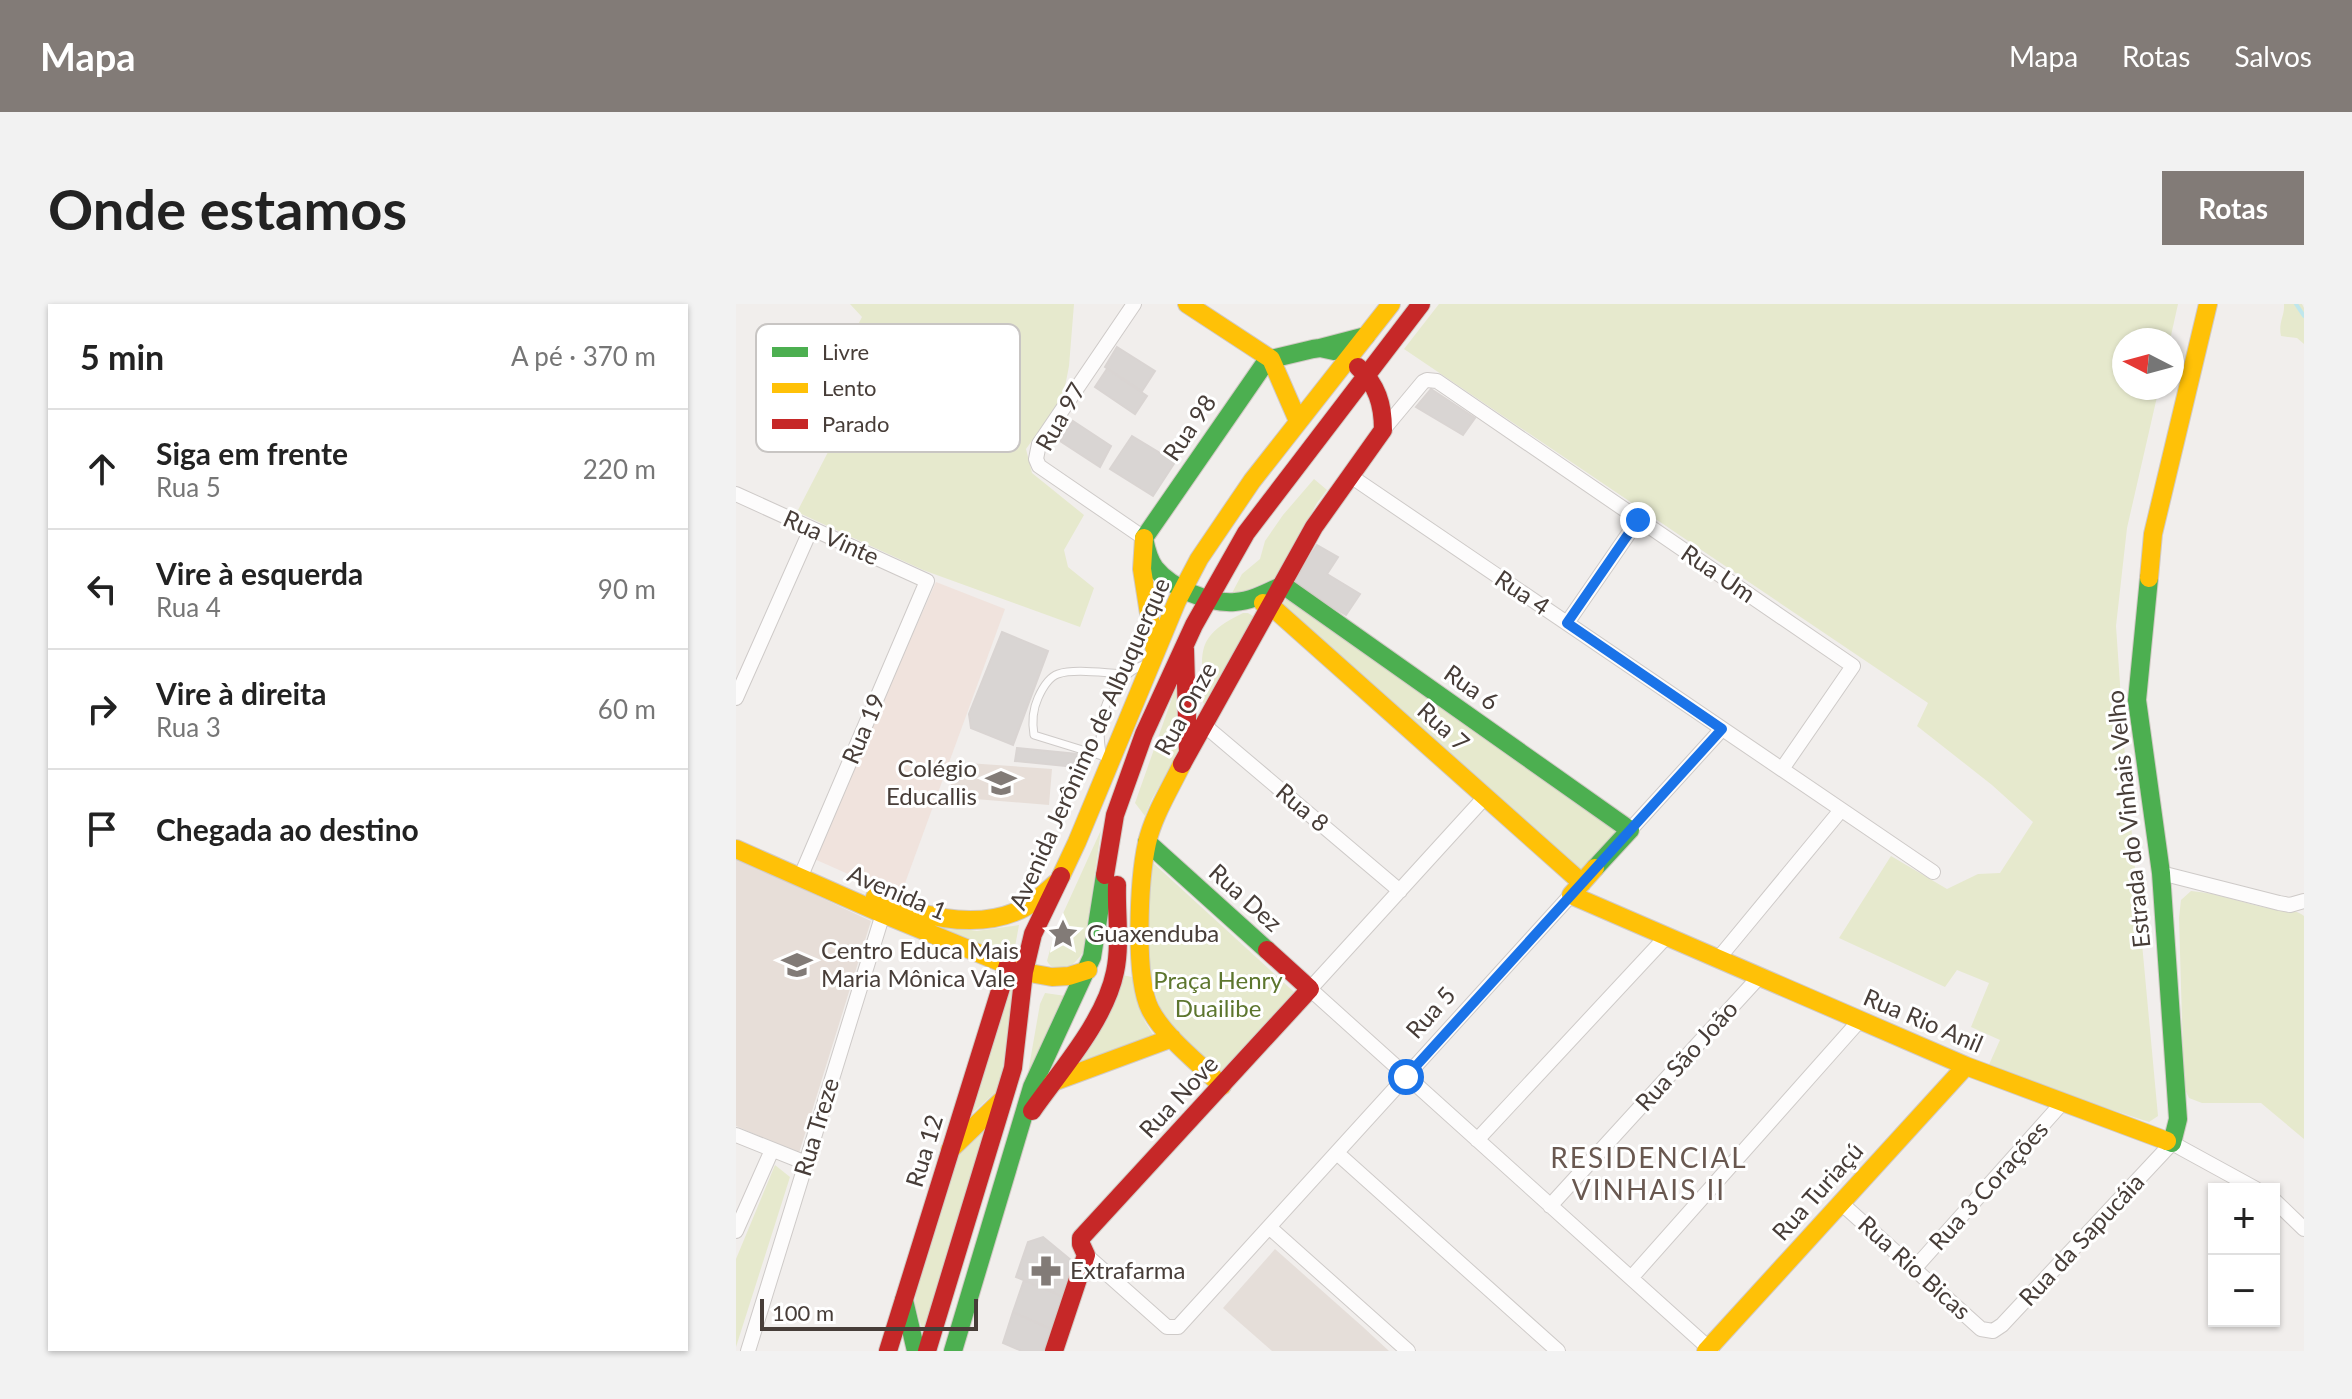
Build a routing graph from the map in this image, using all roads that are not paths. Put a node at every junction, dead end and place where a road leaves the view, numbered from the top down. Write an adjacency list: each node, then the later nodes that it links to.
1 (1134, 304): 18 (street, Rua 97)
2 (1187, 304): 9 (street)
3 (1391, 304): 6 (street, Avenida Jerônimo de Albuquerque)
4 (1421, 304): 10 (street, Avenida Jerônimo de Albuquerque)
5 (2208, 304): 44 (street, Estrada do Vinhais Velho)
6 (1366, 336): 7 (street); 8 (street, Avenida Jerônimo de Albuquerque)
7 (1320, 348): 8 (street); 9 (street)
8 (1348, 358): 10 (street); 12 (street, Avenida Jerônimo de Albuquerque)
9 (1271, 359): 12 (street); 18 (street, Rua 98)
10 (1367, 375): 13 (street); 22 (street, Avenida Jerônimo de Albuquerque)
11 (1423, 382): 13 (street, Rua Onze); 16 (street, Rua Um)
12 (1298, 421): 21 (street, Avenida Jerônimo de Albuquerque)
13 (1383, 430): 14 (street, Rua Onze)
14 (1349, 475): 20 (street, Rua Onze); 25 (street, Rua 4)
15 (736, 494): 17 (street, Rua Vinte)
16 (1638, 520): 25 (street); 35 (street, Rua Um)
17 (811, 529): 19 (street, Rua Vinte); 29 (street)
18 (1144, 538): 21 (street); 27 (street)
19 (927, 581): 42 (street, Rua 19)
20 (1283, 585): 23 (street); 24 (street, Rua Onze); 38 (street, Rua 6)
21 (1183, 587): 22 (street); 27 (street, Avenida Jerônimo de Albuquerque)
22 (1207, 599): 23 (street); 26 (street, Avenida Jerônimo de Albuquerque)
23 (1251, 599): 24 (street)
24 (1271, 606): 30 (street, Rua Onze); 36 (street, Rua 7)
25 (1567, 623): 31 (street, Rua 4)
26 (1185, 644): 32 (street, Avenida Jerônimo de Albuquerque); 33 (street)
27 (1153, 657): 28 (lane); 34 (street, Avenida Jerônimo de Albuquerque)
28 (1128, 674): 34 (lane); 34 (lane)
29 (736, 698)
30 (1204, 725): 33 (street, Rua Onze); 47 (street, Rua 8)
31 (1722, 729): 35 (street, Rua 4); 38 (street, Rua 5)
32 (1144, 734): 53 (street, Avenida Jerônimo de Albuquerque); 60 (street)
33 (1188, 753): 40 (street, Rua Onze)
34 (1104, 762): 45 (street, Avenida Jerônimo de Albuquerque)
35 (1782, 769): 37 (street, Rua 4)
36 (1485, 797): 46 (street, Rua 7); 47 (street, Rua Nove)
37 (1841, 810): 43 (street, Rua 4); 51 (street)
38 (1630, 830): 46 (street, Rua 5)
39 (736, 837): 42 (street, Avenida 1)
40 (1147, 842): 55 (street, Rua Dez); 57 (street, Rua Onze)
41 (736, 849): 42 (street, Avenida 1)
42 (803, 872): 49 (street, Avenida 1)
43 (1933, 872)
44 (2161, 873): 48 (street); 67 (street, Estrada do Vinhais Velho)
45 (1058, 882): 49 (street, Avenida 1); 52 (street, Avenida Jerônimo de Albuquerque)
46 (1577, 889): 50 (street, Rua Rio Anil); 59 (street, Rua 5)
47 (1400, 891): 55 (street, Rua Nove)
48 (2304, 901)
49 (885, 908): 52 (street, Avenida 1); 71 (street, Rua Treze)
50 (1666, 937): 51 (street, Rua Rio Anil); 66 (street)
51 (1718, 959): 54 (street, Rua Rio Anil)
52 (1016, 968): 53 (street, Avenida 1); 62 (street, Avenida Jerônimo de Albuquerque); 69 (street, Rua 12)
53 (1088, 970): 64 (street, Avenida Jerônimo de Albuquerque)
54 (1759, 977): 56 (street, Rua Rio Anil); 74 (street, Rua São João)
55 (1310, 989): 59 (street); 61 (street, Rua Nove)
56 (1860, 1020): 58 (street, Rua Rio Anil); 81 (street)
57 (1172, 1038): 60 (street); 61 (street, Rua Onze)
58 (1966, 1066): 63 (street, Rua Rio Anil); 73 (street, Rua Turiaçú)
59 (1406, 1077): 66 (street); 70 (street, Rua 5)
60 (1053, 1082): 64 (street)
61 (1222, 1086): 79 (street, Rua Nove)
62 (1003, 1099): 69 (street); 88 (street, Avenida Jerônimo de Albuquerque)
63 (2063, 1102): 67 (street, Rua Rio Anil); 80 (street, Rua 3 Corações)
64 (1018, 1131): 89 (street, Avenida Jerônimo de Albuquerque)
65 (736, 1135): 68 (street)
66 (1477, 1140): 74 (street)
67 (2172, 1143): 72 (street, Rua Rio Anil); 83 (street, Rua da Sapucáia)
68 (772, 1150): 71 (street); 78 (street)
69 (950, 1150): 82 (street, Rua 12)
70 (1337, 1153): 76 (street, Rua 5); 92 (street)
71 (806, 1163): 85 (street, Rua Treze)
72 (2245, 1183)
73 (1841, 1203): 80 (street, Rua Rio Bicas); 84 (street, Rua Turiaçú)
74 (1550, 1206): 81 (street)
75 (2280, 1206): 77 (street)
76 (1269, 1227): 79 (street, Rua 5); 91 (street)
77 (2304, 1229)
78 (736, 1231)
79 (1086, 1255): 90 (street, Rua Nove)
80 (1914, 1269): 83 (street, Rua Rio Bicas)
81 (1631, 1278): 84 (street)
82 (904, 1300): 86 (street, Rua 12); 87 (street)
83 (1988, 1331)
84 (1709, 1350)
85 (748, 1351)
86 (888, 1351)
87 (916, 1351)
88 (927, 1351)
89 (953, 1351)
90 (1054, 1351)
91 (1408, 1351)
92 (1558, 1351)

